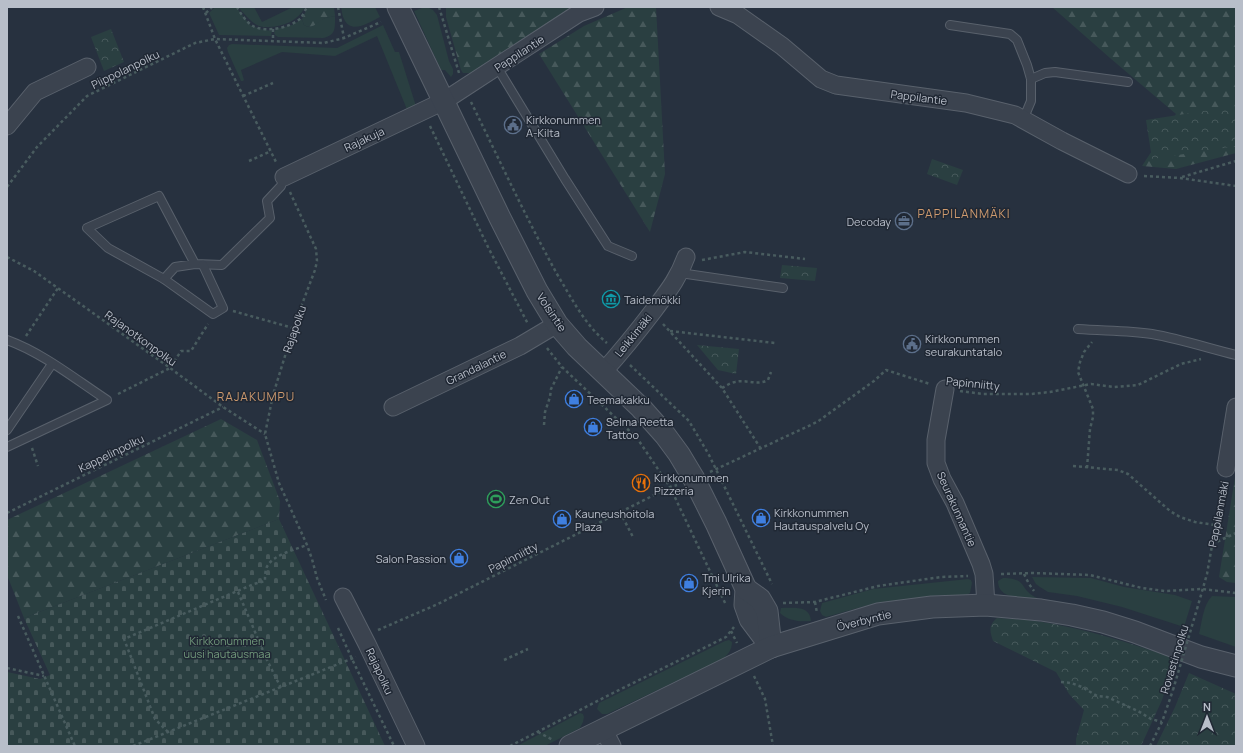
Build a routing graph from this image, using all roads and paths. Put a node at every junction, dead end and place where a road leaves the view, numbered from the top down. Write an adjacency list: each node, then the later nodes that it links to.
1 (204, 7): 10 (path, Rajapolku)
2 (212, 7): 10 (path)
3 (237, 7): 13 (path)
4 (307, 7): 13 (path)
5 (338, 7): 14 (path)
6 (398, 7): 24 (street, Volsintie)
7 (439, 7): 22 (path)
8 (594, 7): 18 (street, Pappilantie)
9 (719, 7): 26 (street, Pappilantie)
10 (206, 13): 15 (path, Rajapolku)
11 (381, 22): 14 (path, Piippolanpolku)
12 (950, 25): 19 (lane)
13 (273, 29): 16 (path)
14 (344, 38): 16 (path, Piippolanpolku)
15 (215, 39): 16 (path, Piippolanpolku); 23 (path, Rajapolku); 35 (path, Piippolanpolku)
16 (273, 41)
17 (87, 67): 27 (street)
18 (497, 67): 22 (street, Pappilantie); 36 (lane)
19 (1031, 79): 20 (lane); 26 (lane)
20 (1128, 82)
21 (273, 83): 23 (path)
22 (465, 88): 24 (street, Pappilantie)
23 (242, 96): 28 (path, Rajapolku)
24 (444, 101): 25 (street, Rajakuja); 49 (street, Volsintie)
25 (423, 111): 32 (street, Rajakuja); 54 (path)
26 (1023, 120): 31 (street, Pappilantie)
27 (7, 126)
28 (271, 151): 29 (path); 32 (path, Rajapolku)
29 (249, 161)
30 (1236, 162): 33 (path)
31 (1128, 174): 33 (path)
32 (284, 177): 41 (lane); 50 (path, Rajapolku)
33 (1180, 178): 34 (path)
34 (1236, 186)
35 (7, 187)
36 (632, 256)
37 (7, 257): 44 (path, Rajanotkonpolku)
38 (686, 257): 39 (path); 42 (street, Leikkimäki)
39 (805, 259)
40 (195, 264): 41 (lane); 43 (lane); 43 (lane)
41 (203, 264): 46 (lane)
42 (680, 273): 45 (lane); 48 (street, Leikkimäki)
43 (164, 279): 47 (lane)
44 (58, 288): 57 (path); 62 (path, Rajanotkonpolku)
45 (783, 288)
46 (223, 308): 47 (lane); 50 (path)
47 (213, 314): 62 (path)
48 (651, 314): 52 (path); 63 (street, Leikkimäki)
49 (558, 324): 54 (street, Grandalantie); 63 (street, Volsintie)
50 (293, 328): 74 (path, Rajapolku)
51 (1078, 329): 53 (lane)
52 (669, 331): 56 (path); 66 (path)
53 (1104, 331): 58 (lane); 65 (path)
54 (538, 336): 61 (path); 70 (street, Grandalantie)
55 (7, 340): 57 (lane)
56 (775, 343)
57 (20, 345): 60 (lane)
58 (1227, 353): 59 (lane); 65 (path, Papinniitty)
59 (1236, 355)
60 (52, 364): 68 (lane); 73 (lane)
61 (562, 367): 72 (path); 83 (path)
62 (170, 368): 68 (path); 69 (path, Rajanotkonpolku)
63 (603, 372): 92 (street, Volsintie)
64 (771, 372): 66 (path)
65 (1083, 386): 67 (path, Papinniitty); 80 (path)
66 (722, 388): 77 (path)
67 (945, 389): 77 (path, Papinniitty); 97 (street, Seurakunnantie)
68 (107, 400): 75 (lane)
69 (223, 407): 74 (path, Rajanotkonpolku); 85 (path, Kappelinpolku)
70 (393, 407)
71 (1236, 407): 81 (street, Pappilanmäki)
72 (544, 425)
73 (7, 430)
74 (265, 434): 90 (path, Rajapolku)
75 (29, 437): 76 (lane); 78 (path)
76 (7, 447)
77 (761, 449): 82 (path, Papinniitty)
78 (38, 466)
79 (1073, 466): 80 (path)
80 (1087, 468): 86 (path)
81 (1226, 468): 86 (path, Pappilanmäki)
82 (716, 469)
83 (670, 487): 84 (path, Papinniitty); 98 (path)
84 (620, 512): 88 (path); 103 (path, Papinniitty)
85 (7, 513)
86 (1215, 525): 89 (path, Pappilanmäki)
87 (1236, 533): 89 (path)
88 (633, 537)
89 (1212, 544): 91 (path, Pappilanmäki)
90 (307, 545): 94 (path); 96 (path, Rajapolku)
91 (1207, 574): 93 (path, Rovastinpolku)
92 (746, 589): 100 (street, Volsintie); 104 (street, Volsintie)
93 (1202, 589): 95 (path); 116 (path, Rovastinpolku, bridge)
94 (238, 592): 115 (path); 117 (path)
95 (1236, 592)
96 (336, 601): 103 (street, Rajapolku)
97 (986, 605): 104 (street, Överbyntie); 106 (street, Överbyntie)
98 (729, 612)
99 (18, 616): 112 (path)
100 (750, 619): 102 (path); 104 (street, Volsintie)
101 (337, 625): 107 (path, Rajapolku)
102 (731, 632): 109 (path); 118 (path)
103 (367, 644): 124 (street, Rajapolku)
104 (771, 647): 109 (street, Överbyntie)
105 (528, 649): 108 (path)
106 (1201, 657): 110 (street, Överbyntie); 113 (street, Överbyntie)
107 (352, 659): 115 (path); 123 (path, Rajapolku)
108 (504, 660)
109 (745, 660): 119 (street, Överbyntie); 126 (path)
110 (1236, 666)
111 (7, 668): 112 (path)
112 (44, 676): 121 (path)
113 (1236, 676)
114 (1061, 682): 116 (path)
115 (281, 688): 117 (path)
116 (1162, 722): 127 (path, Rovastinpolku)
117 (168, 732): 122 (path)
118 (538, 732): 120 (path); 125 (path)
119 (607, 738): 120 (street, Överbyntie)
120 (562, 744)
121 (75, 746)
122 (133, 746)
123 (394, 746)
124 (416, 746)
125 (510, 746)
126 (773, 746)
127 (1150, 746)

